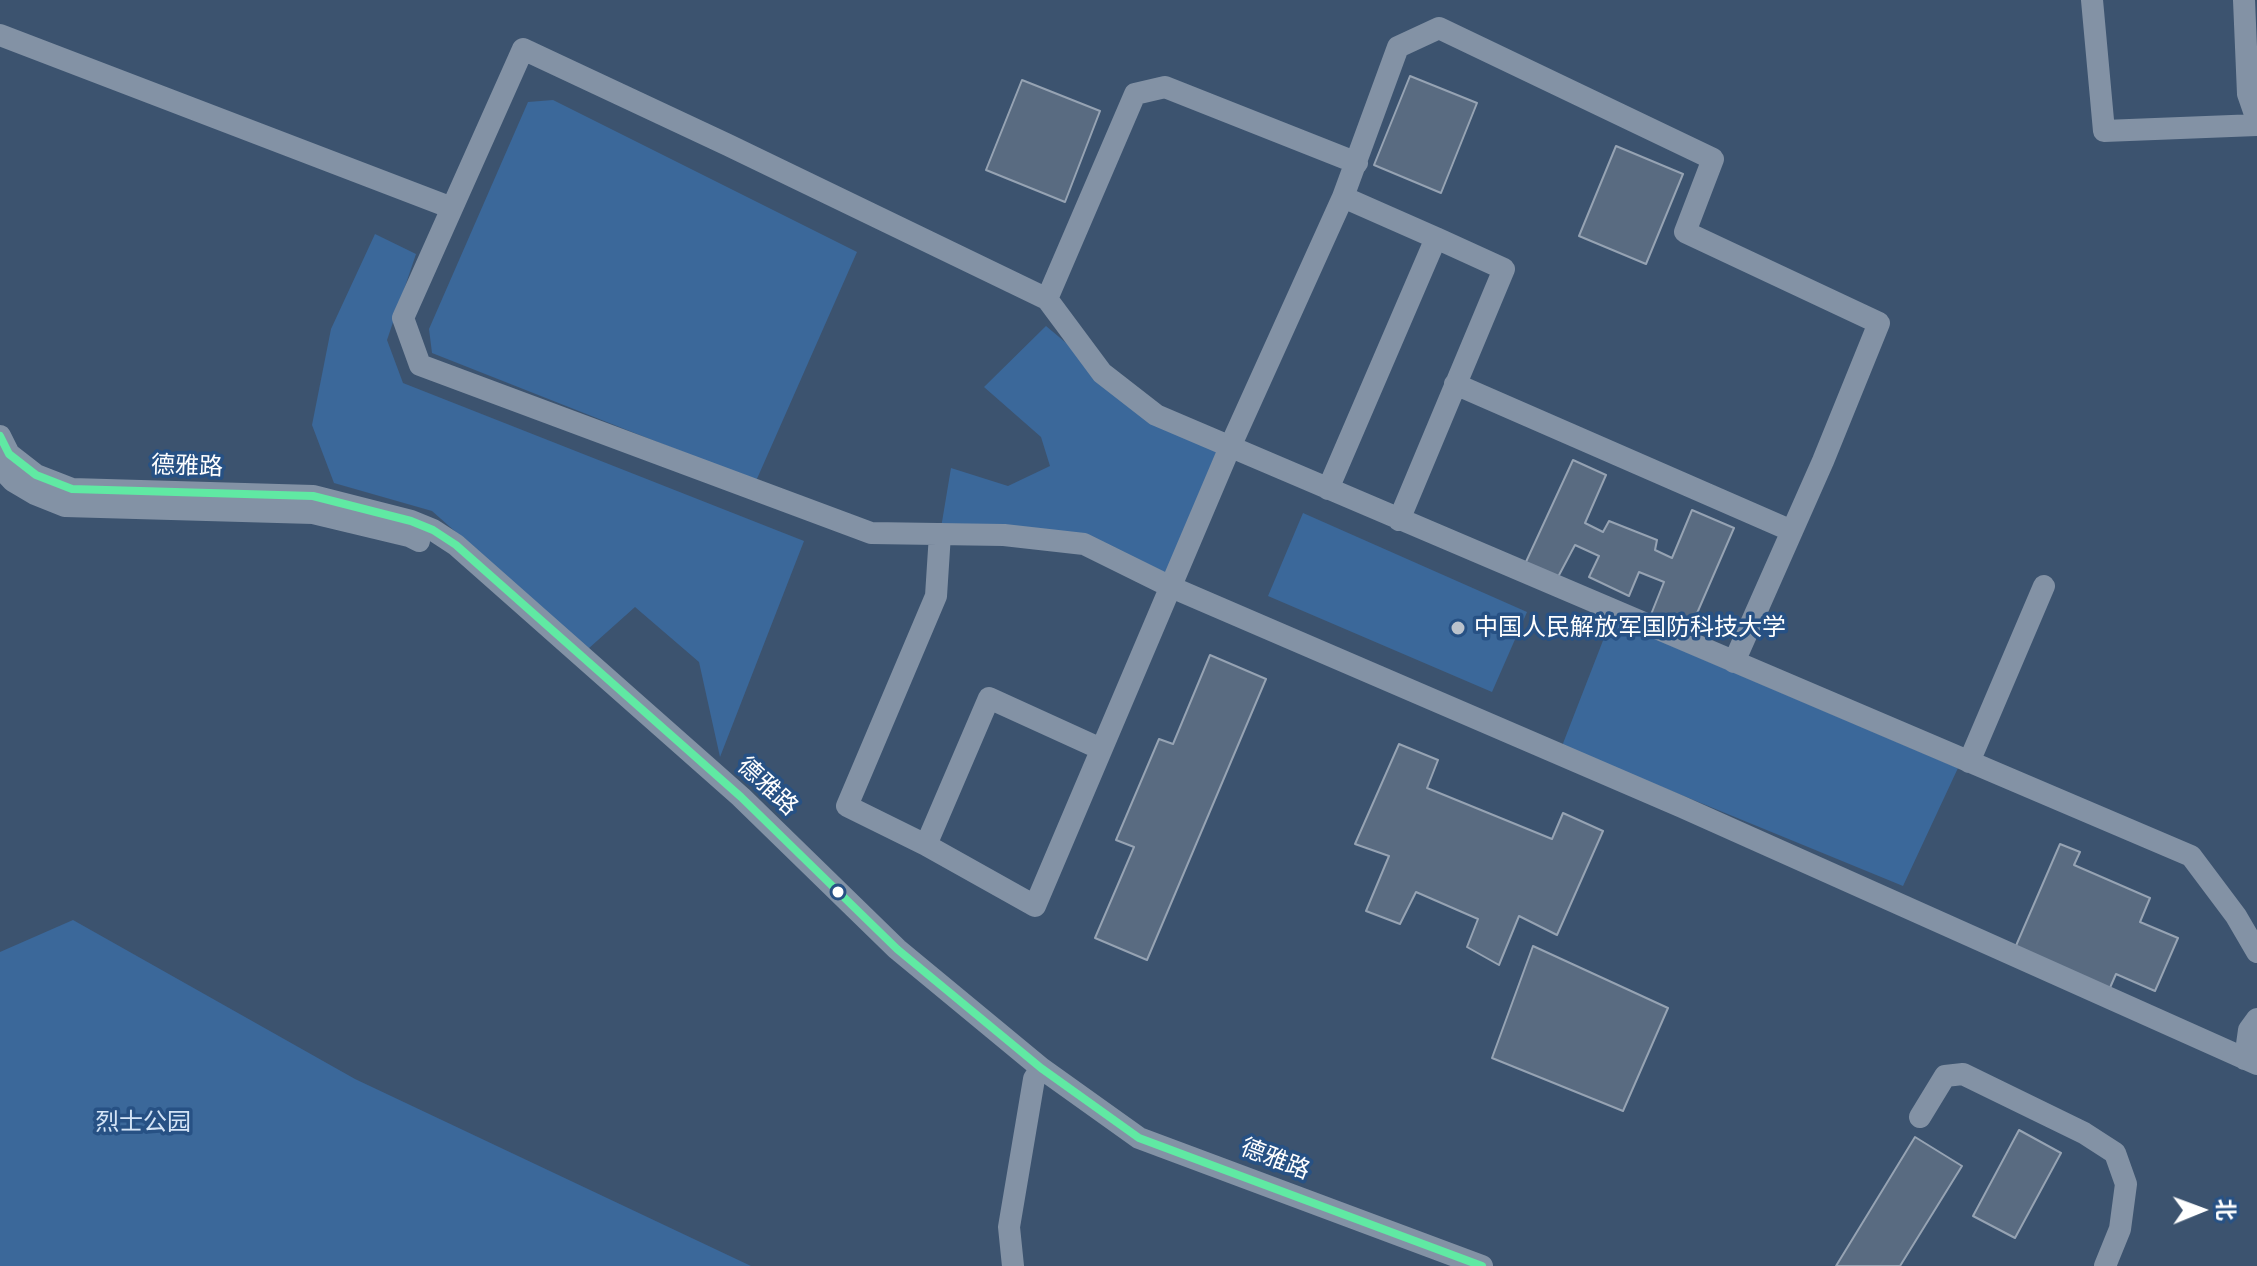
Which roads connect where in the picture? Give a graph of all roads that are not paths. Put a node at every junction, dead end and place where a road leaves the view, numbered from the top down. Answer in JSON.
{"nodes":[{"id":1,"x":2092,"y":0,"type":"edge"},
{"id":2,"x":2244,"y":0,"type":"edge"},
{"id":3,"x":0,"y":35,"type":"edge"},
{"id":4,"x":2257,"y":123,"type":"edge"},
{"id":5,"x":1357,"y":163,"type":"junction"},
{"id":6,"x":1343,"y":197,"type":"junction"},
{"id":7,"x":452,"y":208,"type":"junction"},
{"id":8,"x":1436,"y":238,"type":"junction"},
{"id":9,"x":1047,"y":299,"type":"junction"},
{"id":10,"x":1455,"y":384,"type":"junction"},
{"id":11,"x":0,"y":436,"type":"edge"},
{"id":12,"x":1230,"y":447,"type":"junction"},
{"id":13,"x":0,"y":467,"type":"edge"},
{"id":14,"x":1328,"y":489,"type":"junction"},
{"id":15,"x":1399,"y":520,"type":"junction"},
{"id":16,"x":1792,"y":531,"type":"junction"},
{"id":17,"x":940,"y":534,"type":"junction"},
{"id":18,"x":2044,"y":586,"type":"dead end"},
{"id":19,"x":1171,"y":587,"type":"junction"},
{"id":20,"x":1734,"y":662,"type":"junction"},
{"id":21,"x":1101,"y":749,"type":"junction"},
{"id":22,"x":1969,"y":762,"type":"junction"},
{"id":23,"x":926,"y":845,"type":"junction"},
{"id":24,"x":2257,"y":952,"type":"edge"},
{"id":25,"x":2257,"y":1019,"type":"edge"},
{"id":26,"x":2251,"y":1062,"type":"edge"},
{"id":27,"x":1037,"y":1074,"type":"junction"},
{"id":28,"x":1920,"y":1117,"type":"dead end"},
{"id":29,"x":1013,"y":1266,"type":"edge"},
{"id":30,"x":1451,"y":1266,"type":"edge"},
{"id":31,"x":1482,"y":1266,"type":"edge"},
{"id":32,"x":2105,"y":1266,"type":"edge"}],
"edges":[{"from":1,"to":4,"type":"street"},
{"from":2,"to":4,"type":"street"},
{"from":3,"to":7,"type":"street"},
{"from":5,"to":6,"type":"street"},
{"from":5,"to":9,"type":"street"},
{"from":5,"to":16,"type":"street"},
{"from":6,"to":8,"type":"street"},
{"from":6,"to":12,"type":"street"},
{"from":7,"to":9,"type":"street"},
{"from":7,"to":17,"type":"street"},
{"from":8,"to":10,"type":"street"},
{"from":8,"to":14,"type":"street"},
{"from":9,"to":12,"type":"street"},
{"from":10,"to":15,"type":"street"},
{"from":10,"to":16,"type":"street"},
{"from":11,"to":27,"type":"street","name":"德雅路"},
{"from":12,"to":14,"type":"street"},
{"from":12,"to":19,"type":"street"},
{"from":13,"to":27,"type":"street","name":"德雅路"},
{"from":14,"to":15,"type":"street"},
{"from":15,"to":20,"type":"street"},
{"from":16,"to":20,"type":"street"},
{"from":17,"to":19,"type":"street"},
{"from":17,"to":23,"type":"street"},
{"from":18,"to":22,"type":"street"},
{"from":19,"to":21,"type":"street"},
{"from":19,"to":26,"type":"street"},
{"from":20,"to":22,"type":"street"},
{"from":21,"to":23,"type":"street"},
{"from":21,"to":23,"type":"street"},
{"from":22,"to":24,"type":"street"},
{"from":25,"to":26,"type":"street"},
{"from":27,"to":29,"type":"street"},
{"from":27,"to":30,"type":"street","name":"德雅路"},
{"from":27,"to":31,"type":"street","name":"德雅路"},
{"from":28,"to":32,"type":"street"}]}
